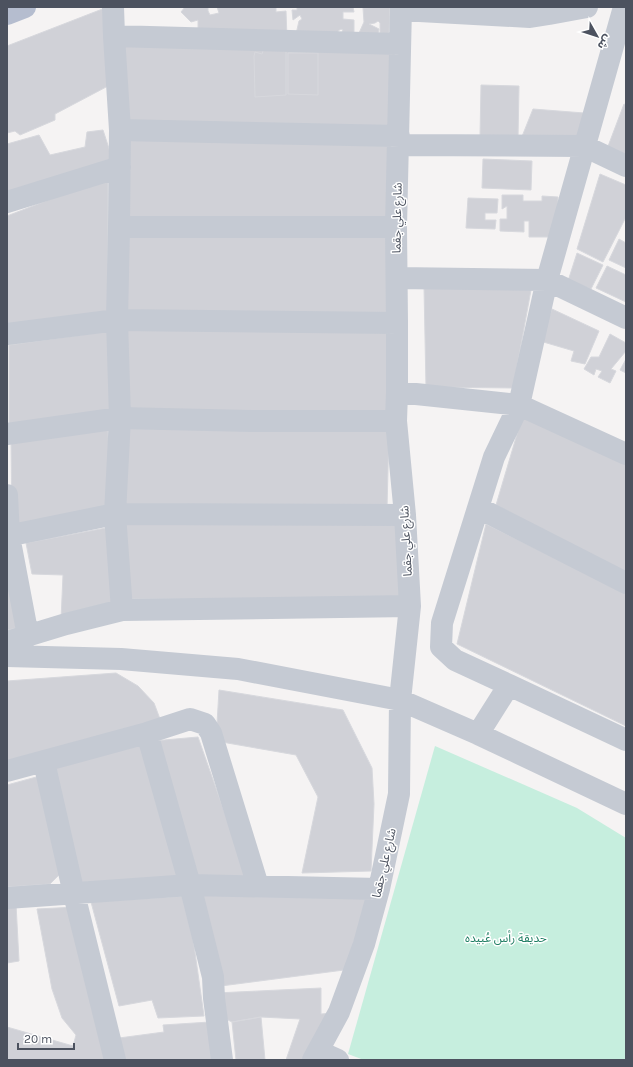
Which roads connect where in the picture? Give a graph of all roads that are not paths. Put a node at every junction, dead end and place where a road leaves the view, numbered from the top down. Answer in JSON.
{"nodes":[{"id":1,"x":25,"y":7,"type":"edge"},
{"id":2,"x":113,"y":7,"type":"edge"},
{"id":3,"x":587,"y":7,"type":"edge"},
{"id":4,"x":401,"y":9,"type":"edge"},
{"id":5,"x":7,"y":14,"type":"edge"},
{"id":6,"x":623,"y":20,"type":"edge"},
{"id":7,"x":114,"y":36,"type":"junction"},
{"id":8,"x":400,"y":44,"type":"junction"},
{"id":9,"x":120,"y":130,"type":"junction"},
{"id":10,"x":398,"y":141,"type":"junction"},
{"id":11,"x":584,"y":146,"type":"junction"},
{"id":12,"x":626,"y":166,"type":"edge"},
{"id":13,"x":120,"y":167,"type":"junction"},
{"id":14,"x":7,"y":202,"type":"edge"},
{"id":15,"x":120,"y":227,"type":"junction"},
{"id":16,"x":396,"y":228,"type":"junction"},
{"id":17,"x":397,"y":278,"type":"junction"},
{"id":18,"x":547,"y":280,"type":"junction"},
{"id":19,"x":626,"y":318,"type":"edge"},
{"id":20,"x":117,"y":320,"type":"junction"},
{"id":21,"x":398,"y":323,"type":"junction"},
{"id":22,"x":7,"y":334,"type":"edge"},
{"id":23,"x":397,"y":392,"type":"junction"},
{"id":24,"x":519,"y":404,"type":"junction"},
{"id":25,"x":120,"y":418,"type":"junction"},
{"id":26,"x":396,"y":421,"type":"junction"},
{"id":27,"x":7,"y":434,"type":"edge"},
{"id":28,"x":626,"y":454,"type":"edge"},
{"id":29,"x":7,"y":495,"type":"edge"},
{"id":30,"x":479,"y":508,"type":"junction"},
{"id":31,"x":115,"y":514,"type":"junction"},
{"id":32,"x":405,"y":515,"type":"junction"},
{"id":33,"x":8,"y":536,"type":"edge"},
{"id":34,"x":626,"y":583,"type":"edge"},
{"id":35,"x":410,"y":606,"type":"junction"},
{"id":36,"x":122,"y":610,"type":"junction"},
{"id":37,"x":28,"y":636,"type":"junction"},
{"id":38,"x":7,"y":642,"type":"edge"},
{"id":39,"x":7,"y":656,"type":"edge"},
{"id":40,"x":509,"y":685,"type":"junction"},
{"id":41,"x":400,"y":700,"type":"junction"},
{"id":42,"x":147,"y":733,"type":"junction"},
{"id":43,"x":478,"y":734,"type":"junction"},
{"id":44,"x":626,"y":740,"type":"edge"},
{"id":45,"x":44,"y":762,"type":"junction"},
{"id":46,"x":7,"y":771,"type":"edge"},
{"id":47,"x":626,"y":804,"type":"edge"},
{"id":48,"x":190,"y":885,"type":"junction"},
{"id":49,"x":258,"y":886,"type":"junction"},
{"id":50,"x":379,"y":889,"type":"junction"},
{"id":51,"x":74,"y":894,"type":"junction"},
{"id":52,"x":7,"y":898,"type":"edge"},
{"id":53,"x":323,"y":1057,"type":"edge"},
{"id":54,"x":115,"y":1060,"type":"edge"},
{"id":55,"x":222,"y":1060,"type":"edge"}],
"edges":[{"from":1,"to":5,"type":"main road"},
{"from":2,"to":7,"type":"street"},
{"from":3,"to":4,"type":"street"},
{"from":4,"to":8,"type":"street","name":"شارع علي جقما"},
{"from":6,"to":11,"type":"street"},
{"from":7,"to":8,"type":"street"},
{"from":7,"to":9,"type":"street"},
{"from":8,"to":10,"type":"street","name":"شارع علي جقما"},
{"from":9,"to":10,"type":"street"},
{"from":9,"to":13,"type":"street"},
{"from":10,"to":11,"type":"street"},
{"from":10,"to":16,"type":"street","name":"شارع علي جقما"},
{"from":11,"to":12,"type":"street"},
{"from":11,"to":18,"type":"street"},
{"from":13,"to":14,"type":"street"},
{"from":13,"to":15,"type":"street"},
{"from":15,"to":16,"type":"street"},
{"from":15,"to":20,"type":"street"},
{"from":16,"to":17,"type":"street","name":"شارع علي جقما"},
{"from":17,"to":18,"type":"street"},
{"from":17,"to":21,"type":"street","name":"شارع علي جقما"},
{"from":18,"to":19,"type":"street"},
{"from":18,"to":24,"type":"street"},
{"from":20,"to":21,"type":"street"},
{"from":20,"to":22,"type":"street"},
{"from":20,"to":25,"type":"street"},
{"from":21,"to":23,"type":"street","name":"شارع علي جقما"},
{"from":23,"to":24,"type":"street"},
{"from":23,"to":26,"type":"street","name":"شارع علي جقما"},
{"from":24,"to":28,"type":"street"},
{"from":24,"to":30,"type":"street"},
{"from":25,"to":26,"type":"street"},
{"from":25,"to":27,"type":"street"},
{"from":25,"to":31,"type":"street"},
{"from":26,"to":32,"type":"street","name":"شارع علي جقما"},
{"from":29,"to":33,"type":"street"},
{"from":30,"to":34,"type":"street"},
{"from":30,"to":40,"type":"street"},
{"from":31,"to":32,"type":"street"},
{"from":31,"to":33,"type":"street"},
{"from":31,"to":36,"type":"street"},
{"from":32,"to":35,"type":"street","name":"شارع علي جقما"},
{"from":33,"to":37,"type":"street"},
{"from":35,"to":36,"type":"street"},
{"from":35,"to":41,"type":"street","name":"شارع علي جقما"},
{"from":36,"to":37,"type":"street"},
{"from":37,"to":38,"type":"street"},
{"from":39,"to":41,"type":"street"},
{"from":40,"to":43,"type":"street"},
{"from":40,"to":44,"type":"street"},
{"from":41,"to":43,"type":"street"},
{"from":41,"to":50,"type":"street","name":"شارع علي جقما"},
{"from":42,"to":45,"type":"street"},
{"from":42,"to":48,"type":"street"},
{"from":42,"to":49,"type":"street"},
{"from":43,"to":47,"type":"street"},
{"from":45,"to":46,"type":"street"},
{"from":45,"to":51,"type":"street"},
{"from":48,"to":49,"type":"street"},
{"from":48,"to":51,"type":"street"},
{"from":48,"to":55,"type":"street"},
{"from":49,"to":50,"type":"street"},
{"from":50,"to":53,"type":"street","name":"شارع علي جقما"},
{"from":51,"to":52,"type":"street"},
{"from":51,"to":54,"type":"street"}]}
